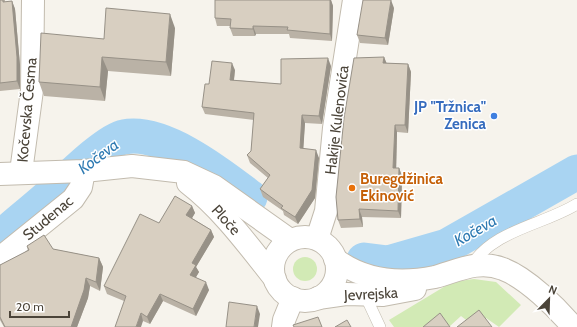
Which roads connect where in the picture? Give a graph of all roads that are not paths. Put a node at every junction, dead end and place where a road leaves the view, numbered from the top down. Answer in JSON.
{"nodes":[{"id":1,"x":33,"y":0,"type":"edge"},
{"id":2,"x":354,"y":0,"type":"edge"},
{"id":3,"x":168,"y":170,"type":"junction"},
{"id":4,"x":84,"y":171,"type":"junction"},
{"id":5,"x":11,"y":173,"type":"edge"},
{"id":6,"x":577,"y":204,"type":"edge"},
{"id":7,"x":317,"y":239,"type":"junction"},
{"id":8,"x":290,"y":240,"type":"junction"},
{"id":9,"x":0,"y":258,"type":"edge"},
{"id":10,"x":335,"y":259,"type":"junction"},
{"id":11,"x":471,"y":266,"type":"junction"},
{"id":12,"x":435,"y":276,"type":"junction"},
{"id":13,"x":274,"y":279,"type":"junction"},
{"id":14,"x":365,"y":295,"type":"junction"},
{"id":15,"x":293,"y":298,"type":"junction"},
{"id":16,"x":318,"y":298,"type":"junction"},
{"id":17,"x":283,"y":327,"type":"edge"},
{"id":18,"x":380,"y":327,"type":"edge"},
{"id":19,"x":573,"y":327,"type":"edge"}],
"edges":[{"from":1,"to":5,"type":"street","name":"Kočevska Česma"},
{"from":2,"to":7,"type":"street","name":"Hakije Kulenovića"},
{"from":3,"to":4,"type":"street","name":"Ploče"},
{"from":3,"to":8,"type":"street","name":"Ploče"},
{"from":3,"to":13,"type":"street","name":"Ploče"},
{"from":4,"to":5,"type":"street","name":"Ploče"},
{"from":4,"to":9,"type":"street","name":"Studenac"},
{"from":6,"to":11,"type":"lane"},
{"from":7,"to":8,"type":"street"},
{"from":7,"to":10,"type":"street"},
{"from":8,"to":13,"type":"street"},
{"from":10,"to":12,"type":"street","name":"Jevrejska"},
{"from":10,"to":16,"type":"street"},
{"from":11,"to":12,"type":"street"},
{"from":11,"to":19,"type":"street"},
{"from":12,"to":14,"type":"street","name":"Jevrejska"},
{"from":13,"to":15,"type":"street"},
{"from":14,"to":16,"type":"street","name":"Jevrejska"},
{"from":14,"to":18,"type":"lane"},
{"from":15,"to":16,"type":"street"},
{"from":15,"to":17,"type":"street"}]}
